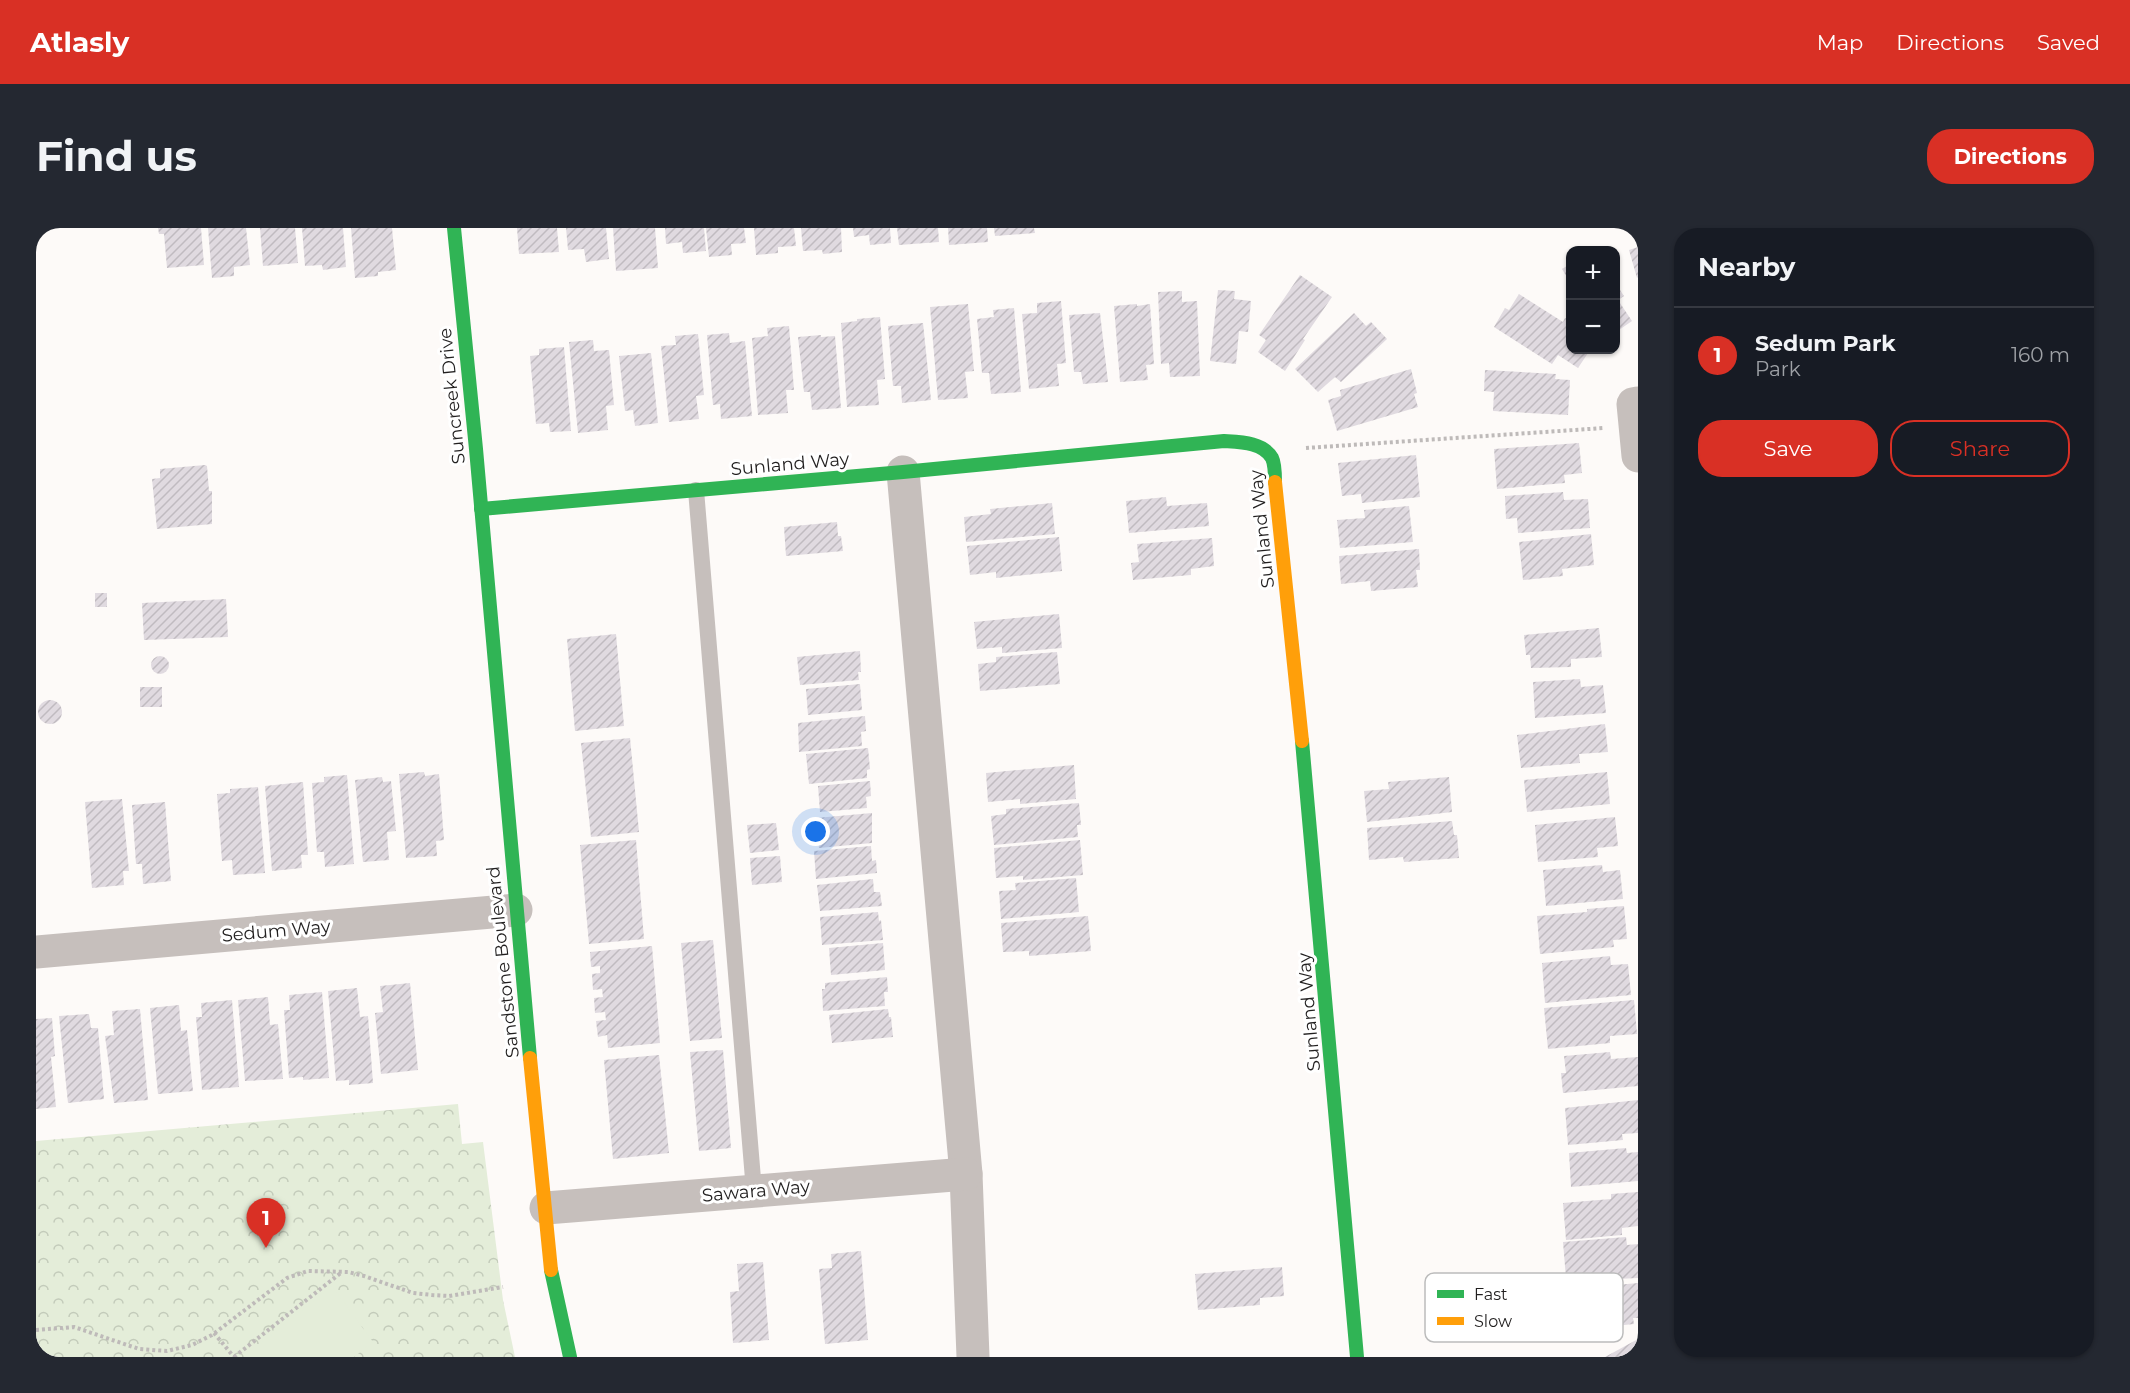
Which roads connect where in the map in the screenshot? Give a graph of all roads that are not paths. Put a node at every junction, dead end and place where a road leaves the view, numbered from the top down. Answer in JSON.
{"nodes":[{"id":1,"x":454,"y":228,"type":"edge"},
{"id":2,"x":1638,"y":403,"type":"edge"},
{"id":3,"x":1638,"y":456,"type":"edge"},
{"id":4,"x":903,"y":472,"type":"junction"},
{"id":5,"x":696,"y":490,"type":"junction"},
{"id":6,"x":481,"y":509,"type":"junction"},
{"id":7,"x":485,"y":561,"type":"joint"},
{"id":8,"x":516,"y":910,"type":"junction"},
{"id":9,"x":36,"y":952,"type":"edge"},
{"id":10,"x":966,"y":1174,"type":"junction"},
{"id":11,"x":754,"y":1191,"type":"junction"},
{"id":12,"x":546,"y":1208,"type":"junction"},
{"id":13,"x":570,"y":1357,"type":"edge"},
{"id":14,"x":974,"y":1357,"type":"edge"},
{"id":15,"x":1357,"y":1357,"type":"edge"}],
"edges":[{"from":1,"to":6,"type":"street","name":"Suncreek Drive"},
{"from":2,"to":3,"type":"street"},
{"from":4,"to":5,"type":"street","name":"Sunland Way"},
{"from":4,"to":10,"type":"street"},
{"from":4,"to":15,"type":"street","name":"Sunland Way"},
{"from":5,"to":6,"type":"street","name":"Sunland Way"},
{"from":5,"to":11,"type":"lane"},
{"from":6,"to":7,"type":"street","name":"Suncreek Drive"},
{"from":7,"to":8,"type":"street","name":"Sandstone Boulevard"},
{"from":8,"to":9,"type":"street","name":"Sedum Way"},
{"from":8,"to":12,"type":"street","name":"Sandstone Boulevard"},
{"from":10,"to":11,"type":"street","name":"Sawara Way"},
{"from":10,"to":14,"type":"street"},
{"from":11,"to":12,"type":"street","name":"Sawara Way"},
{"from":12,"to":13,"type":"street","name":"Sandstone Boulevard"}]}
